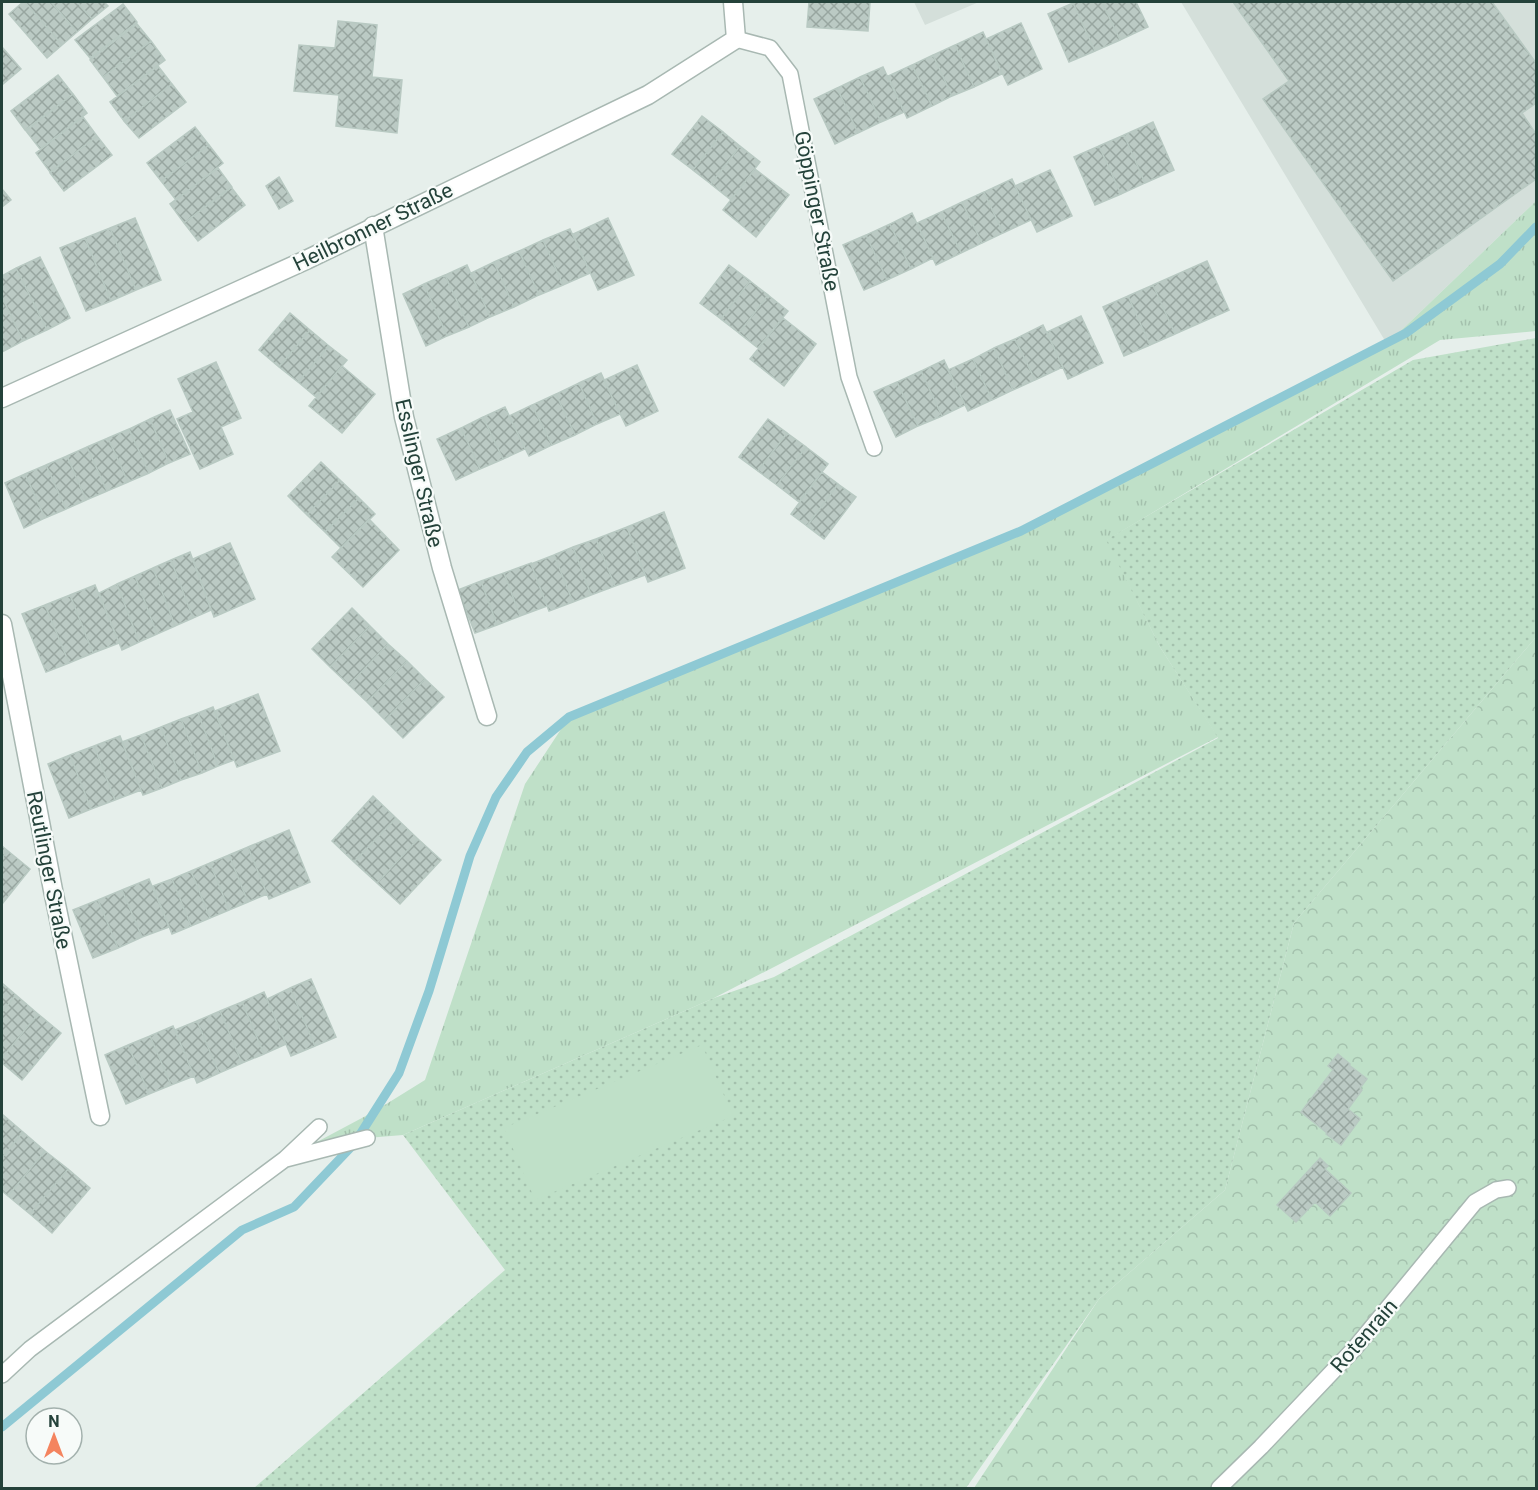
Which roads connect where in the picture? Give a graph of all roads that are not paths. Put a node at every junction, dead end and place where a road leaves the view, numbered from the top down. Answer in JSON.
{"nodes":[{"id":1,"x":733,"y":2,"type":"edge"},
{"id":2,"x":736,"y":39,"type":"junction"},
{"id":3,"x":373,"y":226,"type":"junction"},
{"id":4,"x":2,"y":398,"type":"edge"},
{"id":5,"x":874,"y":448,"type":"dead end"},
{"id":6,"x":2,"y":624,"type":"edge"},
{"id":7,"x":487,"y":716,"type":"dead end"},
{"id":8,"x":100,"y":1116,"type":"dead end"},
{"id":9,"x":319,"y":1127,"type":"dead end"},
{"id":10,"x":367,"y":1138,"type":"dead end"},
{"id":11,"x":285,"y":1160,"type":"junction"},
{"id":12,"x":1508,"y":1188,"type":"dead end"},
{"id":13,"x":2,"y":1375,"type":"edge"},
{"id":14,"x":1218,"y":1488,"type":"edge"}],
"edges":[{"from":1,"to":2,"type":"street"},
{"from":2,"to":3,"type":"street","name":"Heilbronner Straße"},
{"from":2,"to":5,"type":"lane","name":"Göppinger Straße"},
{"from":3,"to":4,"type":"street","name":"Heilbronner Straße"},
{"from":3,"to":7,"type":"street","name":"Esslinger Straße"},
{"from":6,"to":8,"type":"street","name":"Reutlinger Straße"},
{"from":9,"to":11,"type":"lane"},
{"from":10,"to":11,"type":"lane"},
{"from":11,"to":13,"type":"lane"},
{"from":12,"to":14,"type":"lane","name":"Rotenrain"}]}
